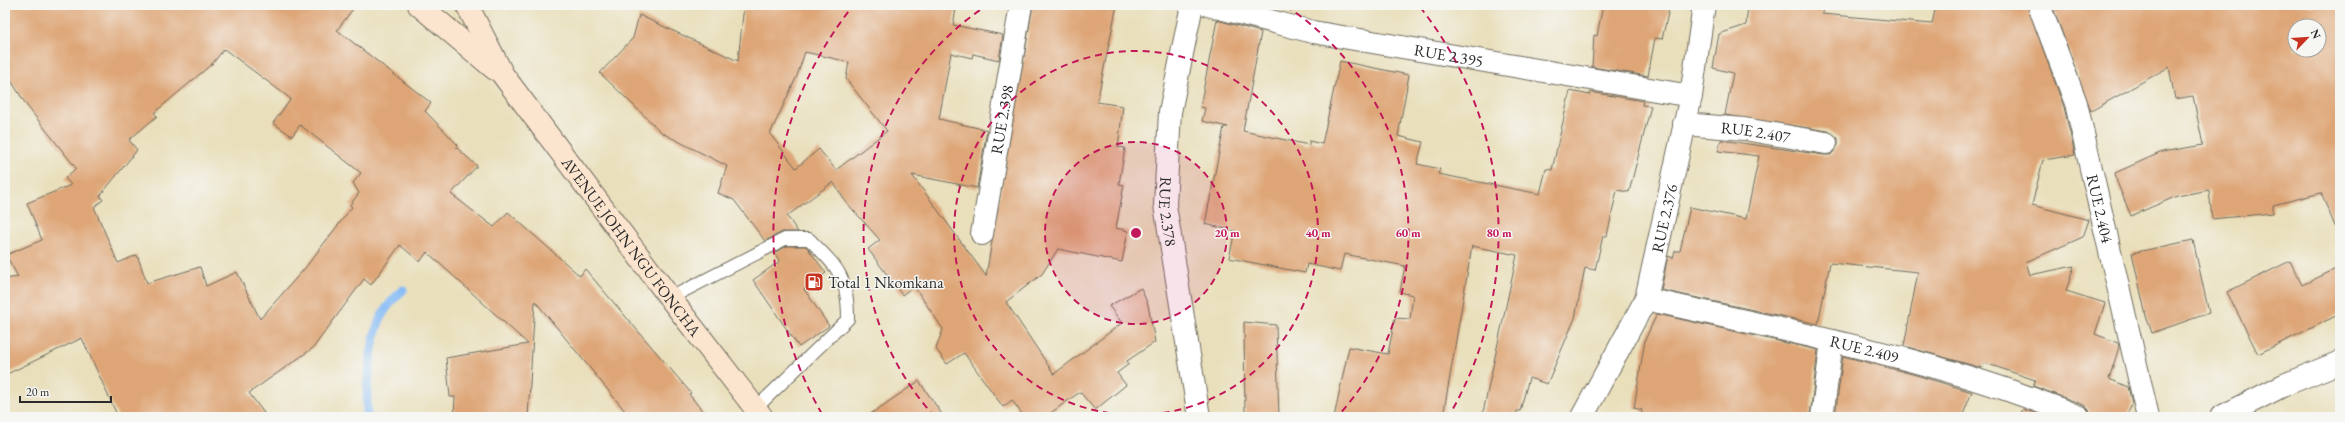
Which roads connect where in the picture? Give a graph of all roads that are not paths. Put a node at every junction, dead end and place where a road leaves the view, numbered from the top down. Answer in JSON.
{"nodes":[{"id":1,"x":419,"y":5,"type":"edge"},
{"id":2,"x":467,"y":5,"type":"edge"},
{"id":3,"x":1021,"y":5,"type":"edge"},
{"id":4,"x":1192,"y":5,"type":"edge"},
{"id":5,"x":1208,"y":5,"type":"edge"},
{"id":6,"x":1704,"y":5,"type":"edge"},
{"id":7,"x":2039,"y":5,"type":"edge"},
{"id":8,"x":502,"y":75,"type":"junction"},
{"id":9,"x":1691,"y":96,"type":"junction"},
{"id":10,"x":1684,"y":124,"type":"junction"},
{"id":11,"x":1826,"y":143,"type":"dead end"},
{"id":12,"x":982,"y":234,"type":"dead end"},
{"id":13,"x":670,"y":298,"type":"junction"},
{"id":14,"x":1646,"y":299,"type":"junction"},
{"id":15,"x":1832,"y":341,"type":"junction"},
{"id":16,"x":2340,"y":362,"type":"edge"},
{"id":17,"x":759,"y":413,"type":"edge"},
{"id":18,"x":1200,"y":417,"type":"edge"},
{"id":19,"x":1582,"y":417,"type":"edge"},
{"id":20,"x":1822,"y":417,"type":"edge"},
{"id":21,"x":2079,"y":417,"type":"edge"},
{"id":22,"x":2148,"y":417,"type":"edge"},
{"id":23,"x":2221,"y":417,"type":"edge"}],
"edges":[{"from":1,"to":8,"type":"main road","name":"AVENUE JOHN NGU FONCHA"},
{"from":2,"to":8,"type":"main road","name":"AVENUE JOHN NGU FONCHA"},
{"from":3,"to":12,"type":"street","name":"RUE 2.398"},
{"from":4,"to":18,"type":"street","name":"RUE 2.378"},
{"from":5,"to":9,"type":"street","name":"RUE 2.395"},
{"from":6,"to":9,"type":"street","name":"RUE 2.376"},
{"from":7,"to":22,"type":"street","name":"RUE 2.404"},
{"from":8,"to":13,"type":"main road","name":"AVENUE JOHN NGU FONCHA"},
{"from":9,"to":10,"type":"street","name":"RUE 2.376"},
{"from":10,"to":11,"type":"street","name":"RUE 2.407"},
{"from":10,"to":14,"type":"street","name":"RUE 2.376"},
{"from":13,"to":17,"type":"main road","name":"AVENUE JOHN NGU FONCHA"},
{"from":13,"to":17,"type":"lane"},
{"from":14,"to":15,"type":"street","name":"RUE 2.409"},
{"from":14,"to":19,"type":"street","name":"RUE 2.376"},
{"from":15,"to":20,"type":"street"},
{"from":15,"to":21,"type":"street","name":"RUE 2.409"},
{"from":16,"to":23,"type":"street"}]}
